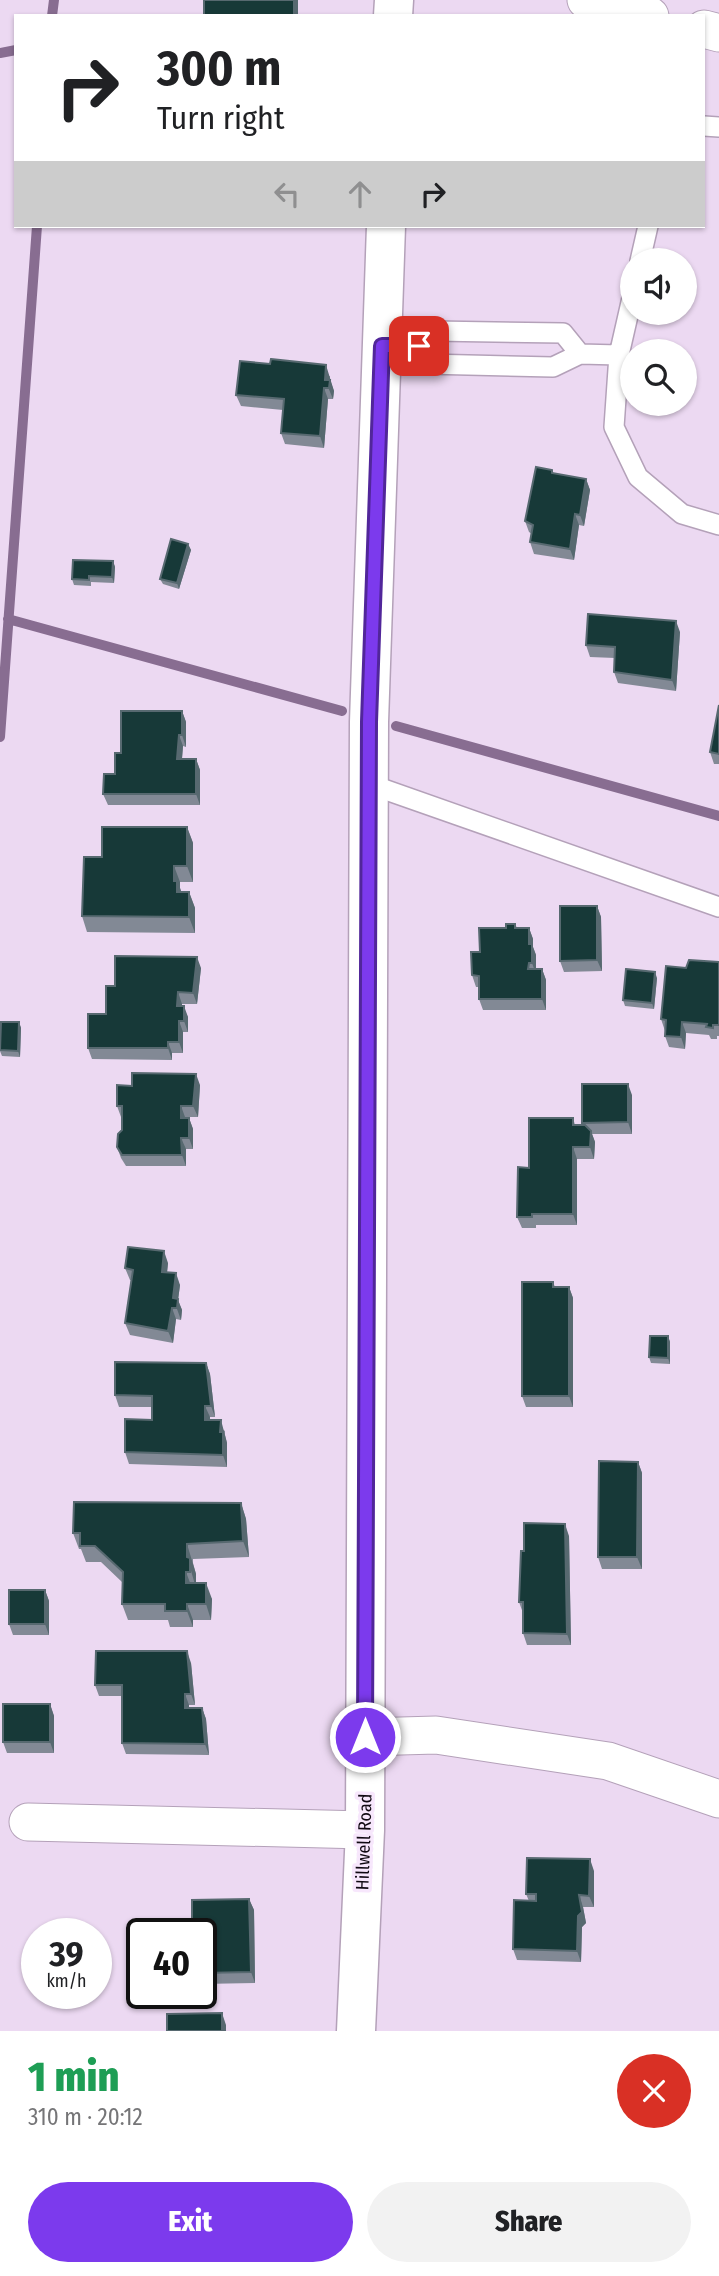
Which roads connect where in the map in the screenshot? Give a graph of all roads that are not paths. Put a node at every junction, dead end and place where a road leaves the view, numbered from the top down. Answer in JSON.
{"nodes":[{"id":1,"x":586,"y":0,"type":"edge"},
{"id":2,"x":642,"y":14,"type":"edge"},
{"id":3,"x":386,"y":228,"type":"edge"},
{"id":4,"x":648,"y":228,"type":"edge"},
{"id":5,"x":643,"y":248,"type":"edge"},
{"id":6,"x":626,"y":325,"type":"edge"},
{"id":7,"x":400,"y":346,"type":"junction"},
{"id":8,"x":580,"y":355,"type":"junction"},
{"id":9,"x":619,"y":355,"type":"junction"},
{"id":10,"x":719,"y":525,"type":"edge"},
{"id":11,"x":369,"y":784,"type":"junction"},
{"id":12,"x":719,"y":907,"type":"edge"},
{"id":13,"x":365,"y":1737,"type":"junction"},
{"id":14,"x":719,"y":1798,"type":"edge"},
{"id":15,"x":28,"y":1822,"type":"dead end"},
{"id":16,"x":365,"y":1830,"type":"junction"},
{"id":17,"x":356,"y":2031,"type":"edge"}],
"edges":[{"from":1,"to":2,"type":"street"},
{"from":3,"to":7,"type":"street","name":"Hillwell Road"},
{"from":4,"to":5,"type":"lane"},
{"from":6,"to":9,"type":"lane"},
{"from":7,"to":8,"type":"lane"},
{"from":7,"to":8,"type":"lane"},
{"from":7,"to":11,"type":"street","name":"Hillwell Road"},
{"from":8,"to":9,"type":"lane"},
{"from":9,"to":10,"type":"lane"},
{"from":11,"to":12,"type":"lane"},
{"from":11,"to":13,"type":"street","name":"Hillwell Road"},
{"from":13,"to":14,"type":"street"},
{"from":13,"to":16,"type":"street","name":"Hillwell Road"},
{"from":15,"to":16,"type":"street"},
{"from":16,"to":17,"type":"street","name":"Hillwell Road"}]}
